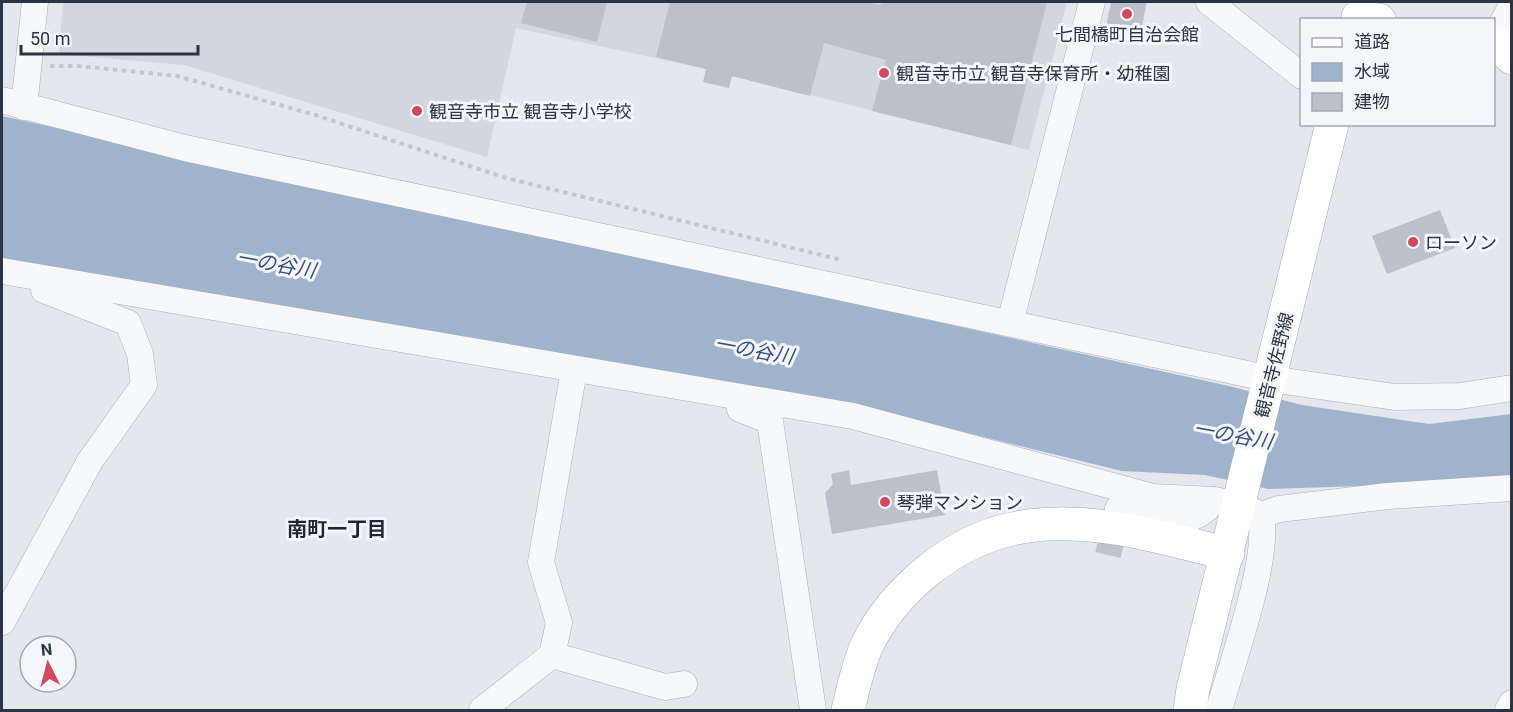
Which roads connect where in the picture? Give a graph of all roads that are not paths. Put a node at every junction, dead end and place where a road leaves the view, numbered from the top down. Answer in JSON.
{"nodes":[{"id":1,"x":35,"y":2,"type":"edge"},
{"id":2,"x":1092,"y":2,"type":"edge"},
{"id":3,"x":1209,"y":2,"type":"edge"},
{"id":4,"x":1512,"y":6,"type":"edge"},
{"id":5,"x":1495,"y":35,"type":"edge"},
{"id":6,"x":1495,"y":43,"type":"edge"},
{"id":7,"x":1512,"y":58,"type":"edge"},
{"id":8,"x":1300,"y":74,"type":"edge"},
{"id":9,"x":13,"y":103,"type":"edge"},
{"id":10,"x":1332,"y":126,"type":"edge"},
{"id":11,"x":2,"y":272,"type":"edge"},
{"id":12,"x":1010,"y":323,"type":"junction"},
{"id":13,"x":574,"y":370,"type":"junction"},
{"id":14,"x":1271,"y":379,"type":"junction"},
{"id":15,"x":1512,"y":388,"type":"edge"},
{"id":16,"x":701,"y":392,"type":"junction"},
{"id":17,"x":1512,"y":488,"type":"edge"},
{"id":18,"x":1238,"y":506,"type":"junction"},
{"id":19,"x":1118,"y":509,"type":"dead end"},
{"id":20,"x":1228,"y":553,"type":"junction"},
{"id":21,"x":2,"y":622,"type":"edge"},
{"id":22,"x":552,"y":656,"type":"junction"},
{"id":23,"x":684,"y":684,"type":"dead end"},
{"id":24,"x":1191,"y":700,"type":"edge"},
{"id":25,"x":1512,"y":703,"type":"edge"},
{"id":26,"x":482,"y":711,"type":"edge"},
{"id":27,"x":813,"y":711,"type":"edge"},
{"id":28,"x":848,"y":711,"type":"edge"},
{"id":29,"x":1219,"y":711,"type":"edge"},
{"id":30,"x":1508,"y":711,"type":"edge"}],
"edges":[{"from":1,"to":9,"type":"street"},
{"from":2,"to":12,"type":"street"},
{"from":3,"to":8,"type":"street"},
{"from":4,"to":5,"type":"street"},
{"from":6,"to":7,"type":"main road"},
{"from":9,"to":12,"type":"street"},
{"from":10,"to":14,"type":"main road","name":"観音寺佐野線"},
{"from":11,"to":13,"type":"street"},
{"from":11,"to":21,"type":"street"},
{"from":12,"to":14,"type":"street"},
{"from":13,"to":16,"type":"street"},
{"from":13,"to":22,"type":"street"},
{"from":14,"to":15,"type":"street"},
{"from":14,"to":18,"type":"main road","name":"観音寺佐野線"},
{"from":16,"to":18,"type":"street"},
{"from":16,"to":27,"type":"street"},
{"from":17,"to":18,"type":"street"},
{"from":18,"to":19,"type":"street"},
{"from":18,"to":20,"type":"main road","name":"観音寺佐野線"},
{"from":18,"to":29,"type":"street"},
{"from":20,"to":24,"type":"main road","name":"観音寺佐野線"},
{"from":20,"to":28,"type":"main road"},
{"from":22,"to":23,"type":"street"},
{"from":22,"to":26,"type":"street"},
{"from":25,"to":30,"type":"street"}]}
